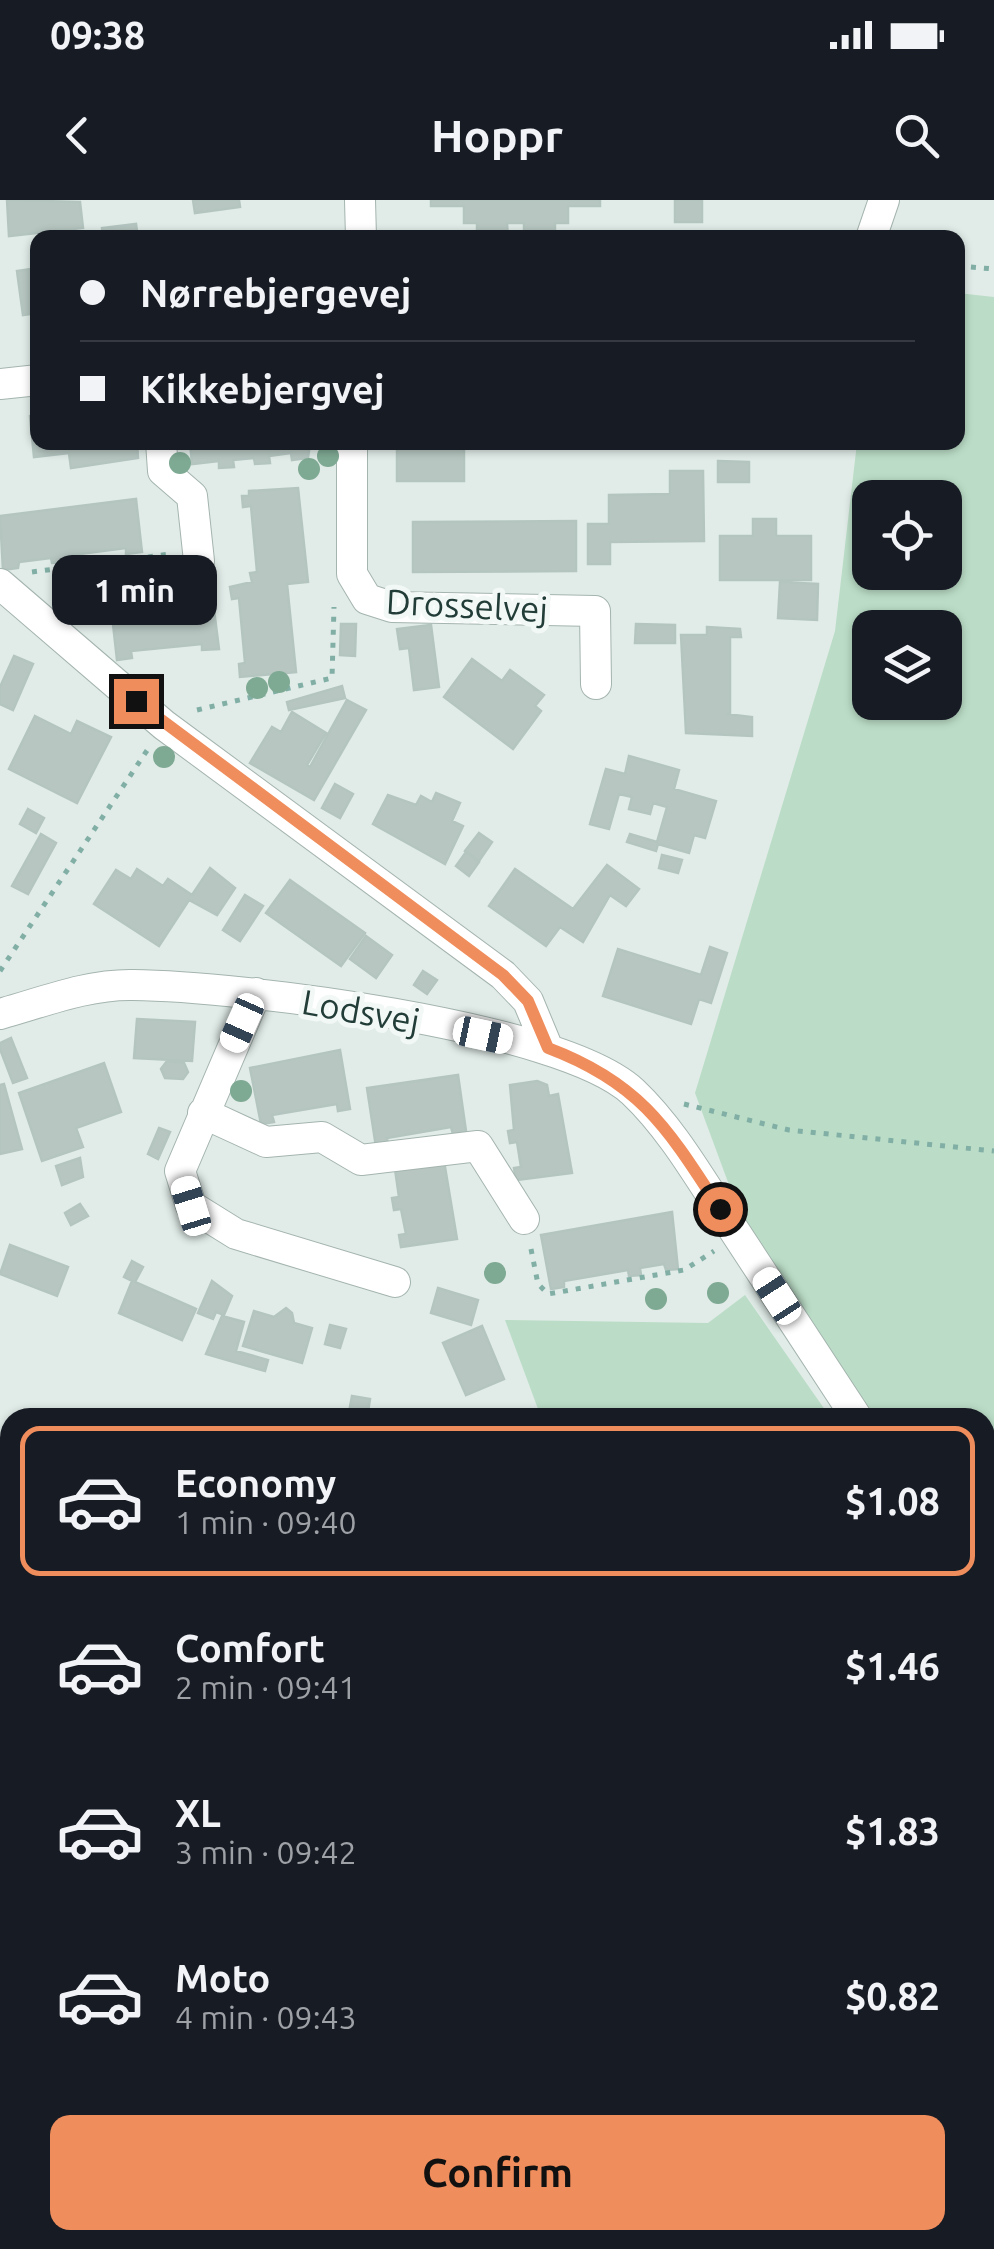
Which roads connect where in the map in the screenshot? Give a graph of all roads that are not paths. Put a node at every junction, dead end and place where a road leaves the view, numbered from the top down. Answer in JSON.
{"nodes":[{"id":1,"x":360,"y":200,"type":"edge"},
{"id":2,"x":884,"y":200,"type":"edge"},
{"id":3,"x":361,"y":230,"type":"edge"},
{"id":4,"x":874,"y":230,"type":"edge"},
{"id":5,"x":30,"y":381,"type":"edge"},
{"id":6,"x":0,"y":384,"type":"edge"},
{"id":7,"x":162,"y":450,"type":"edge"},
{"id":8,"x":352,"y":450,"type":"edge"},
{"id":9,"x":199,"y":556,"type":"road end"},
{"id":10,"x":14,"y":578,"type":"edge"},
{"id":11,"x":596,"y":684,"type":"dead end"},
{"id":12,"x":256,"y":994,"type":"junction"},
{"id":13,"x":0,"y":1014,"type":"edge"},
{"id":14,"x":548,"y":1048,"type":"junction"},
{"id":15,"x":203,"y":1113,"type":"junction"},
{"id":16,"x":524,"y":1219,"type":"road end"},
{"id":17,"x":395,"y":1282,"type":"dead end"},
{"id":18,"x":850,"y":1408,"type":"edge"}],
"edges":[{"from":1,"to":3,"type":"street"},
{"from":2,"to":4,"type":"street"},
{"from":5,"to":6,"type":"street"},
{"from":7,"to":9,"type":"street"},
{"from":8,"to":11,"type":"street","name":"Drosselvej"},
{"from":10,"to":14,"type":"street"},
{"from":12,"to":13,"type":"street","name":"Lodsvej"},
{"from":12,"to":14,"type":"street","name":"Lodsvej"},
{"from":12,"to":15,"type":"street","name":"Lodsvej"},
{"from":14,"to":18,"type":"street","name":"Lodsvej"},
{"from":15,"to":16,"type":"street"},
{"from":15,"to":17,"type":"street","name":"Lodsvej"}]}
